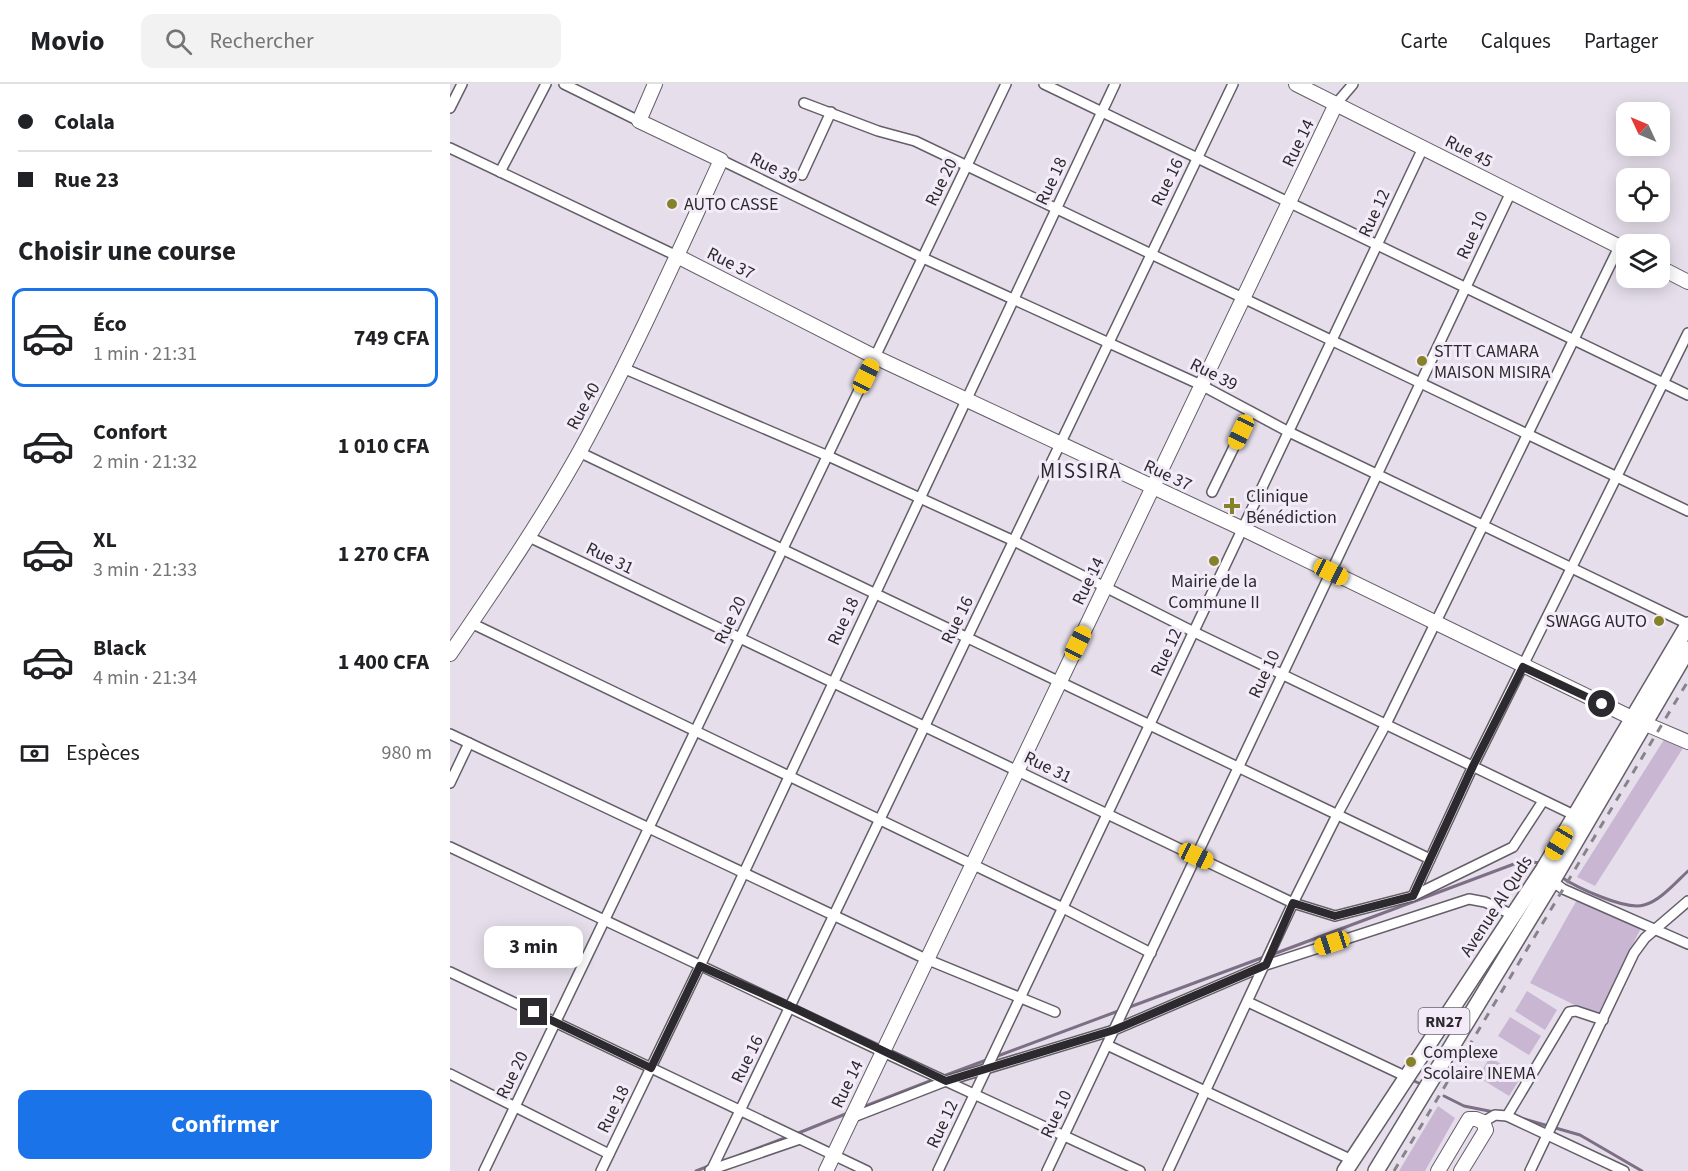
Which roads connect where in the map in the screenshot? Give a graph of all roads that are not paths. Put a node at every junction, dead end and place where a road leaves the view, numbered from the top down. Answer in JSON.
{"nodes":[{"id":1,"x":462,"y":84,"type":"edge"},
{"id":2,"x":546,"y":84,"type":"edge"},
{"id":3,"x":564,"y":84,"type":"edge"},
{"id":4,"x":655,"y":84,"type":"edge"},
{"id":5,"x":1006,"y":84,"type":"edge"},
{"id":6,"x":1044,"y":84,"type":"edge"},
{"id":7,"x":1115,"y":84,"type":"edge"},
{"id":8,"x":1233,"y":84,"type":"edge"},
{"id":9,"x":1296,"y":84,"type":"edge"},
{"id":10,"x":1353,"y":84,"type":"edge"},
{"id":11,"x":804,"y":103,"type":"dead end"},
{"id":12,"x":1336,"y":104,"type":"junction"},
{"id":13,"x":450,"y":108,"type":"edge"},
{"id":14,"x":831,"y":112,"type":"junction"},
{"id":15,"x":1102,"y":112,"type":"junction"},
{"id":16,"x":639,"y":121,"type":"junction"},
{"id":17,"x":450,"y":148,"type":"edge"},
{"id":18,"x":1423,"y":148,"type":"junction"},
{"id":19,"x":1197,"y":158,"type":"junction"},
{"id":20,"x":718,"y":159,"type":"junction"},
{"id":21,"x":967,"y":165,"type":"junction"},
{"id":22,"x":500,"y":172,"type":"junction"},
{"id":23,"x":802,"y":175,"type":"dead end"},
{"id":24,"x":1511,"y":192,"type":"junction"},
{"id":25,"x":1289,"y":202,"type":"junction"},
{"id":26,"x":1056,"y":208,"type":"junction"},
{"id":27,"x":1377,"y":245,"type":"junction"},
{"id":28,"x":1616,"y":245,"type":"edge"},
{"id":29,"x":673,"y":254,"type":"junction"},
{"id":30,"x":1151,"y":254,"type":"junction"},
{"id":31,"x":923,"y":258,"type":"junction"},
{"id":32,"x":1616,"y":262,"type":"edge"},
{"id":33,"x":1670,"y":273,"type":"edge"},
{"id":34,"x":1688,"y":282,"type":"edge"},
{"id":35,"x":1466,"y":288,"type":"junction"},
{"id":36,"x":1014,"y":298,"type":"junction"},
{"id":37,"x":1243,"y":298,"type":"junction"},
{"id":38,"x":1688,"y":333,"type":"edge"},
{"id":39,"x":1332,"y":340,"type":"junction"},
{"id":40,"x":1574,"y":340,"type":"junction"},
{"id":41,"x":1108,"y":343,"type":"junction"},
{"id":42,"x":875,"y":357,"type":"junction"},
{"id":43,"x":623,"y":368,"type":"junction"},
{"id":44,"x":1420,"y":383,"type":"junction"},
{"id":45,"x":1663,"y":383,"type":"junction"},
{"id":46,"x":1202,"y":385,"type":"junction"},
{"id":47,"x":1688,"y":395,"type":"edge"},
{"id":48,"x":966,"y":400,"type":"junction"},
{"id":49,"x":1251,"y":411,"type":"junction"},
{"id":50,"x":1288,"y":432,"type":"junction"},
{"id":51,"x":1528,"y":434,"type":"junction"},
{"id":52,"x":1060,"y":444,"type":"junction"},
{"id":53,"x":579,"y":452,"type":"junction"},
{"id":54,"x":828,"y":456,"type":"junction"},
{"id":55,"x":1377,"y":475,"type":"junction"},
{"id":56,"x":1616,"y":477,"type":"junction"},
{"id":57,"x":1152,"y":488,"type":"junction"},
{"id":58,"x":1212,"y":492,"type":"dead end"},
{"id":59,"x":920,"y":497,"type":"junction"},
{"id":60,"x":1688,"y":511,"type":"edge"},
{"id":61,"x":1483,"y":526,"type":"junction"},
{"id":62,"x":1243,"y":529,"type":"junction"},
{"id":63,"x":527,"y":536,"type":"junction"},
{"id":64,"x":1014,"y":541,"type":"junction"},
{"id":65,"x":783,"y":549,"type":"junction"},
{"id":66,"x":1571,"y":567,"type":"junction"},
{"id":67,"x":1331,"y":572,"type":"junction"},
{"id":68,"x":1105,"y":586,"type":"junction"},
{"id":69,"x":875,"y":593,"type":"junction"},
{"id":70,"x":1436,"y":622,"type":"junction"},
{"id":71,"x":471,"y":623,"type":"junction"},
{"id":72,"x":1688,"y":625,"type":"edge"},
{"id":73,"x":1194,"y":632,"type":"junction"},
{"id":74,"x":967,"y":637,"type":"junction"},
{"id":75,"x":450,"y":638,"type":"edge"},
{"id":76,"x":740,"y":638,"type":"junction"},
{"id":77,"x":1688,"y":649,"type":"edge"},
{"id":78,"x":450,"y":654,"type":"edge"},
{"id":79,"x":1523,"y":667,"type":"junction"},
{"id":80,"x":1282,"y":675,"type":"junction"},
{"id":81,"x":1059,"y":681,"type":"junction"},
{"id":82,"x":832,"y":682,"type":"junction"},
{"id":83,"x":1639,"y":722,"type":"junction"},
{"id":84,"x":1386,"y":724,"type":"junction"},
{"id":85,"x":1150,"y":725,"type":"junction"},
{"id":86,"x":925,"y":726,"type":"junction"},
{"id":87,"x":695,"y":732,"type":"junction"},
{"id":88,"x":450,"y":734,"type":"edge"},
{"id":89,"x":1688,"y":742,"type":"edge"},
{"id":90,"x":469,"y":743,"type":"junction"},
{"id":91,"x":1473,"y":766,"type":"junction"},
{"id":92,"x":1238,"y":767,"type":"junction"},
{"id":93,"x":1017,"y":770,"type":"junction"},
{"id":94,"x":789,"y":777,"type":"junction"},
{"id":95,"x":450,"y":783,"type":"edge"},
{"id":96,"x":1543,"y":801,"type":"junction"},
{"id":97,"x":1108,"y":814,"type":"junction"},
{"id":98,"x":1337,"y":815,"type":"junction"},
{"id":99,"x":1576,"y":816,"type":"junction"},
{"id":100,"x":879,"y":821,"type":"junction"},
{"id":101,"x":649,"y":828,"type":"junction"},
{"id":102,"x":450,"y":847,"type":"edge"},
{"id":103,"x":1196,"y":856,"type":"junction"},
{"id":104,"x":1430,"y":860,"type":"junction"},
{"id":105,"x":971,"y":866,"type":"junction"},
{"id":106,"x":1552,"y":870,"type":"junction"},
{"id":107,"x":744,"y":873,"type":"junction"},
{"id":108,"x":1413,"y":896,"type":"junction"},
{"id":109,"x":1688,"y":901,"type":"edge"},
{"id":110,"x":1293,"y":903,"type":"junction"},
{"id":111,"x":1063,"y":908,"type":"junction"},
{"id":112,"x":1513,"y":915,"type":"junction"},
{"id":113,"x":834,"y":916,"type":"junction"},
{"id":114,"x":605,"y":920,"type":"junction"},
{"id":115,"x":1656,"y":929,"type":"junction"},
{"id":116,"x":1688,"y":944,"type":"edge"},
{"id":117,"x":1151,"y":953,"type":"junction"},
{"id":118,"x":926,"y":959,"type":"junction"},
{"id":119,"x":1266,"y":965,"type":"junction"},
{"id":120,"x":700,"y":966,"type":"junction"},
{"id":121,"x":450,"y":972,"type":"edge"},
{"id":122,"x":1020,"y":998,"type":"junction"},
{"id":123,"x":1248,"y":1002,"type":"junction"},
{"id":124,"x":790,"y":1006,"type":"junction"},
{"id":125,"x":1054,"y":1012,"type":"dead end"},
{"id":126,"x":1603,"y":1020,"type":"junction"},
{"id":127,"x":556,"y":1023,"type":"junction"},
{"id":128,"x":1114,"y":1030,"type":"junction"},
{"id":129,"x":1107,"y":1046,"type":"junction"},
{"id":130,"x":883,"y":1052,"type":"junction"},
{"id":131,"x":651,"y":1068,"type":"junction"},
{"id":132,"x":987,"y":1068,"type":"junction"},
{"id":133,"x":450,"y":1074,"type":"edge"},
{"id":134,"x":1407,"y":1077,"type":"junction"},
{"id":135,"x":946,"y":1081,"type":"junction"},
{"id":136,"x":1206,"y":1092,"type":"junction"},
{"id":137,"x":975,"y":1095,"type":"junction"},
{"id":138,"x":515,"y":1107,"type":"junction"},
{"id":139,"x":740,"y":1111,"type":"junction"},
{"id":140,"x":1507,"y":1116,"type":"junction"},
{"id":141,"x":851,"y":1118,"type":"junction"},
{"id":142,"x":1483,"y":1122,"type":"junction"},
{"id":143,"x":1547,"y":1134,"type":"junction"},
{"id":144,"x":1064,"y":1136,"type":"junction"},
{"id":145,"x":800,"y":1139,"type":"junction"},
{"id":146,"x":609,"y":1154,"type":"junction"},
{"id":147,"x":833,"y":1155,"type":"junction"},
{"id":148,"x":1348,"y":1165,"type":"edge"},
{"id":149,"x":710,"y":1170,"type":"edge"},
{"id":150,"x":484,"y":1171,"type":"edge"},
{"id":151,"x":601,"y":1171,"type":"edge"},
{"id":152,"x":826,"y":1171,"type":"edge"},
{"id":153,"x":867,"y":1171,"type":"edge"},
{"id":154,"x":938,"y":1171,"type":"edge"},
{"id":155,"x":1047,"y":1171,"type":"edge"},
{"id":156,"x":1140,"y":1171,"type":"edge"},
{"id":157,"x":1168,"y":1171,"type":"edge"},
{"id":158,"x":1376,"y":1171,"type":"edge"},
{"id":159,"x":1438,"y":1171,"type":"edge"},
{"id":160,"x":1461,"y":1171,"type":"edge"},
{"id":161,"x":1530,"y":1171,"type":"edge"},
{"id":162,"x":1624,"y":1171,"type":"edge"}],
"edges":[{"from":1,"to":13,"type":"street"},
{"from":2,"to":22,"type":"street"},
{"from":3,"to":16,"type":"street"},
{"from":4,"to":16,"type":"street"},
{"from":5,"to":21,"type":"street","name":"Rue 20"},
{"from":6,"to":15,"type":"street"},
{"from":7,"to":15,"type":"street","name":"Rue 18"},
{"from":8,"to":19,"type":"street","name":"Rue 16"},
{"from":9,"to":12,"type":"street","name":"Rue 45"},
{"from":10,"to":12,"type":"street"},
{"from":11,"to":14,"type":"street"},
{"from":12,"to":18,"type":"street","name":"Rue 45"},
{"from":12,"to":25,"type":"street","name":"Rue 14"},
{"from":14,"to":21,"type":"street"},
{"from":14,"to":23,"type":"street"},
{"from":15,"to":19,"type":"street"},
{"from":15,"to":26,"type":"street","name":"Rue 18"},
{"from":16,"to":20,"type":"street"},
{"from":17,"to":22,"type":"street"},
{"from":18,"to":24,"type":"street","name":"Rue 45"},
{"from":18,"to":27,"type":"street","name":"Rue 12"},
{"from":19,"to":25,"type":"street"},
{"from":19,"to":30,"type":"street","name":"Rue 16"},
{"from":20,"to":29,"type":"street","name":"Rue 40"},
{"from":20,"to":31,"type":"street","name":"Rue 39"},
{"from":21,"to":26,"type":"street"},
{"from":21,"to":31,"type":"street","name":"Rue 20"},
{"from":22,"to":29,"type":"street"},
{"from":24,"to":28,"type":"street","name":"Rue 45"},
{"from":24,"to":35,"type":"street","name":"Rue 10"},
{"from":25,"to":27,"type":"street"},
{"from":25,"to":37,"type":"street","name":"Rue 14"},
{"from":26,"to":30,"type":"street"},
{"from":26,"to":36,"type":"street","name":"Rue 18"},
{"from":27,"to":35,"type":"street"},
{"from":27,"to":39,"type":"street","name":"Rue 12"},
{"from":29,"to":42,"type":"street","name":"Rue 37"},
{"from":29,"to":43,"type":"street","name":"Rue 40"},
{"from":29,"to":75,"type":"street","name":"Rue 40"},
{"from":30,"to":37,"type":"street"},
{"from":30,"to":41,"type":"street","name":"Rue 16"},
{"from":31,"to":36,"type":"street","name":"Rue 39"},
{"from":31,"to":42,"type":"street","name":"Rue 20"},
{"from":32,"to":40,"type":"street"},
{"from":33,"to":34,"type":"street"},
{"from":35,"to":40,"type":"street"},
{"from":35,"to":44,"type":"street","name":"Rue 10"},
{"from":36,"to":41,"type":"street","name":"Rue 39"},
{"from":36,"to":48,"type":"street","name":"Rue 18"},
{"from":37,"to":39,"type":"street"},
{"from":37,"to":46,"type":"street","name":"Rue 14"},
{"from":38,"to":45,"type":"street"},
{"from":39,"to":44,"type":"street"},
{"from":39,"to":50,"type":"street","name":"Rue 12"},
{"from":40,"to":45,"type":"street"},
{"from":40,"to":51,"type":"street"},
{"from":41,"to":46,"type":"street","name":"Rue 39"},
{"from":41,"to":52,"type":"street","name":"Rue 16"},
{"from":42,"to":48,"type":"street","name":"Rue 37"},
{"from":42,"to":54,"type":"street","name":"Rue 20"},
{"from":43,"to":53,"type":"street","name":"Rue 40"},
{"from":43,"to":54,"type":"street"},
{"from":44,"to":51,"type":"street"},
{"from":44,"to":55,"type":"street","name":"Rue 10"},
{"from":45,"to":47,"type":"street"},
{"from":45,"to":56,"type":"street"},
{"from":46,"to":49,"type":"street","name":"Rue 39"},
{"from":46,"to":57,"type":"street","name":"Rue 14"},
{"from":48,"to":52,"type":"street","name":"Rue 37"},
{"from":48,"to":59,"type":"street","name":"Rue 18"},
{"from":49,"to":50,"type":"street","name":"Rue 39"},
{"from":49,"to":58,"type":"street"},
{"from":50,"to":55,"type":"street","name":"Rue 39"},
{"from":50,"to":62,"type":"street","name":"Rue 12"},
{"from":51,"to":56,"type":"street"},
{"from":51,"to":61,"type":"street"},
{"from":52,"to":57,"type":"street","name":"Rue 37"},
{"from":52,"to":64,"type":"street","name":"Rue 16"},
{"from":53,"to":63,"type":"street","name":"Rue 40"},
{"from":53,"to":65,"type":"street"},
{"from":54,"to":59,"type":"street"},
{"from":54,"to":65,"type":"street","name":"Rue 20"},
{"from":55,"to":61,"type":"street","name":"Rue 39"},
{"from":55,"to":67,"type":"street","name":"Rue 10"},
{"from":56,"to":60,"type":"street"},
{"from":56,"to":66,"type":"street"},
{"from":57,"to":62,"type":"street","name":"Rue 37"},
{"from":57,"to":68,"type":"street","name":"Rue 14"},
{"from":59,"to":64,"type":"street"},
{"from":59,"to":69,"type":"street","name":"Rue 18"},
{"from":61,"to":66,"type":"street","name":"Rue 39"},
{"from":61,"to":70,"type":"street"},
{"from":62,"to":67,"type":"street","name":"Rue 37"},
{"from":62,"to":73,"type":"street","name":"Rue 12"},
{"from":63,"to":71,"type":"street","name":"Rue 40"},
{"from":63,"to":76,"type":"street","name":"Rue 31"},
{"from":64,"to":68,"type":"street"},
{"from":64,"to":74,"type":"street","name":"Rue 16"},
{"from":65,"to":69,"type":"street"},
{"from":65,"to":76,"type":"street","name":"Rue 20"},
{"from":66,"to":72,"type":"street","name":"Rue 39"},
{"from":66,"to":79,"type":"street"},
{"from":67,"to":70,"type":"street","name":"Rue 37"},
{"from":67,"to":80,"type":"street","name":"Rue 10"},
{"from":68,"to":73,"type":"street"},
{"from":68,"to":81,"type":"street","name":"Rue 14"},
{"from":69,"to":74,"type":"street"},
{"from":69,"to":82,"type":"street","name":"Rue 18"},
{"from":70,"to":79,"type":"street","name":"Rue 37"},
{"from":70,"to":84,"type":"street"},
{"from":71,"to":78,"type":"street","name":"Rue 40"},
{"from":71,"to":87,"type":"street"},
{"from":72,"to":83,"type":"main road","name":"Avenue Al Quds","number":"RN27"},
{"from":73,"to":80,"type":"street"},
{"from":73,"to":85,"type":"street","name":"Rue 12"},
{"from":74,"to":81,"type":"street"},
{"from":74,"to":86,"type":"street","name":"Rue 16"},
{"from":76,"to":82,"type":"street","name":"Rue 31"},
{"from":76,"to":87,"type":"street","name":"Rue 20"},
{"from":77,"to":83,"type":"main road","name":"Avenue Al Quds","number":"RN27"},
{"from":79,"to":83,"type":"street","name":"Rue 37"},
{"from":79,"to":91,"type":"street"},
{"from":80,"to":84,"type":"street"},
{"from":80,"to":92,"type":"street","name":"Rue 10"},
{"from":81,"to":85,"type":"street"},
{"from":81,"to":93,"type":"street","name":"Rue 14"},
{"from":82,"to":86,"type":"street","name":"Rue 31"},
{"from":82,"to":94,"type":"street","name":"Rue 18"},
{"from":83,"to":89,"type":"street","name":"Rue 37"},
{"from":83,"to":99,"type":"main road","name":"Avenue Al Quds","number":"RN27"},
{"from":83,"to":106,"type":"main road","name":"Avenue Al Quds","number":"RN27"},
{"from":84,"to":91,"type":"street"},
{"from":84,"to":98,"type":"street"},
{"from":85,"to":92,"type":"street"},
{"from":85,"to":97,"type":"street","name":"Rue 12"},
{"from":86,"to":93,"type":"street","name":"Rue 31"},
{"from":86,"to":100,"type":"street","name":"Rue 16"},
{"from":87,"to":94,"type":"street"},
{"from":87,"to":101,"type":"street","name":"Rue 20"},
{"from":88,"to":90,"type":"street"},
{"from":90,"to":95,"type":"street"},
{"from":90,"to":101,"type":"street"},
{"from":91,"to":96,"type":"street"},
{"from":91,"to":104,"type":"street"},
{"from":92,"to":98,"type":"street"},
{"from":92,"to":103,"type":"street","name":"Rue 10"},
{"from":93,"to":97,"type":"street","name":"Rue 31"},
{"from":93,"to":105,"type":"street","name":"Rue 14"},
{"from":94,"to":100,"type":"street"},
{"from":94,"to":107,"type":"street","name":"Rue 18"},
{"from":96,"to":99,"type":"street"},
{"from":96,"to":108,"type":"street","name":"Rue 31"},
{"from":97,"to":103,"type":"street","name":"Rue 31"},
{"from":97,"to":111,"type":"street","name":"Rue 12"},
{"from":98,"to":104,"type":"street"},
{"from":98,"to":110,"type":"street"},
{"from":99,"to":106,"type":"main road","name":"Avenue Al Quds","number":"RN27"},
{"from":100,"to":105,"type":"street"},
{"from":100,"to":113,"type":"street","name":"Rue 16"},
{"from":101,"to":107,"type":"street"},
{"from":101,"to":114,"type":"street","name":"Rue 20"},
{"from":102,"to":114,"type":"street"},
{"from":103,"to":110,"type":"street","name":"Rue 31"},
{"from":103,"to":117,"type":"street","name":"Rue 10"},
{"from":104,"to":108,"type":"street"},
{"from":105,"to":111,"type":"street"},
{"from":105,"to":118,"type":"street","name":"Rue 14"},
{"from":106,"to":112,"type":"main road","name":"Avenue Al Quds","number":"RN27"},
{"from":106,"to":115,"type":"street"},
{"from":106,"to":158,"type":"main road","name":"Avenue Al Quds","number":"RN27"},
{"from":107,"to":113,"type":"street"},
{"from":107,"to":120,"type":"street","name":"Rue 18"},
{"from":108,"to":110,"type":"street","name":"Rue 31"},
{"from":109,"to":115,"type":"street"},
{"from":110,"to":119,"type":"street"},
{"from":111,"to":117,"type":"street"},
{"from":111,"to":122,"type":"street","name":"Rue 12"},
{"from":112,"to":119,"type":"street"},
{"from":112,"to":134,"type":"main road","name":"Avenue Al Quds","number":"RN27"},
{"from":113,"to":118,"type":"street"},
{"from":113,"to":124,"type":"street","name":"Rue 16"},
{"from":114,"to":120,"type":"street"},
{"from":114,"to":127,"type":"street","name":"Rue 20"},
{"from":115,"to":116,"type":"street"},
{"from":115,"to":126,"type":"street"},
{"from":117,"to":128,"type":"street","name":"Rue 10"},
{"from":118,"to":122,"type":"street"},
{"from":118,"to":130,"type":"street","name":"Rue 14"},
{"from":119,"to":123,"type":"street"},
{"from":119,"to":128,"type":"street"},
{"from":120,"to":124,"type":"street"},
{"from":120,"to":131,"type":"street","name":"Rue 18"},
{"from":121,"to":127,"type":"street"},
{"from":122,"to":125,"type":"street"},
{"from":122,"to":132,"type":"street","name":"Rue 12"},
{"from":123,"to":134,"type":"street"},
{"from":123,"to":136,"type":"street"},
{"from":124,"to":130,"type":"street"},
{"from":124,"to":139,"type":"street","name":"Rue 16"},
{"from":126,"to":140,"type":"street"},
{"from":126,"to":143,"type":"street"},
{"from":127,"to":131,"type":"street"},
{"from":127,"to":138,"type":"street","name":"Rue 20"},
{"from":128,"to":129,"type":"street","name":"Rue 10"},
{"from":128,"to":132,"type":"street"},
{"from":129,"to":136,"type":"street"},
{"from":129,"to":144,"type":"street","name":"Rue 10"},
{"from":130,"to":135,"type":"street"},
{"from":130,"to":141,"type":"street","name":"Rue 14"},
{"from":131,"to":139,"type":"street"},
{"from":131,"to":146,"type":"street","name":"Rue 18"},
{"from":132,"to":135,"type":"street"},
{"from":132,"to":137,"type":"street","name":"Rue 12"},
{"from":133,"to":138,"type":"street"},
{"from":134,"to":148,"type":"main road","name":"Avenue Al Quds","number":"RN27"},
{"from":135,"to":137,"type":"street"},
{"from":135,"to":141,"type":"street"},
{"from":136,"to":148,"type":"street"},
{"from":136,"to":157,"type":"street"},
{"from":137,"to":144,"type":"street"},
{"from":137,"to":154,"type":"street","name":"Rue 12"},
{"from":138,"to":146,"type":"street"},
{"from":138,"to":150,"type":"street","name":"Rue 20"},
{"from":139,"to":145,"type":"street"},
{"from":139,"to":149,"type":"street","name":"Rue 16"},
{"from":140,"to":142,"type":"street"},
{"from":140,"to":143,"type":"street"},
{"from":141,"to":147,"type":"street","name":"Rue 14"},
{"from":142,"to":159,"type":"street"},
{"from":142,"to":160,"type":"street"},
{"from":143,"to":161,"type":"street"},
{"from":143,"to":162,"type":"street"},
{"from":144,"to":155,"type":"street","name":"Rue 10"},
{"from":144,"to":156,"type":"street"},
{"from":145,"to":147,"type":"street"},
{"from":145,"to":149,"type":"street"},
{"from":146,"to":151,"type":"street","name":"Rue 18"},
{"from":147,"to":152,"type":"street","name":"Rue 14"},
{"from":147,"to":153,"type":"street"}]}
